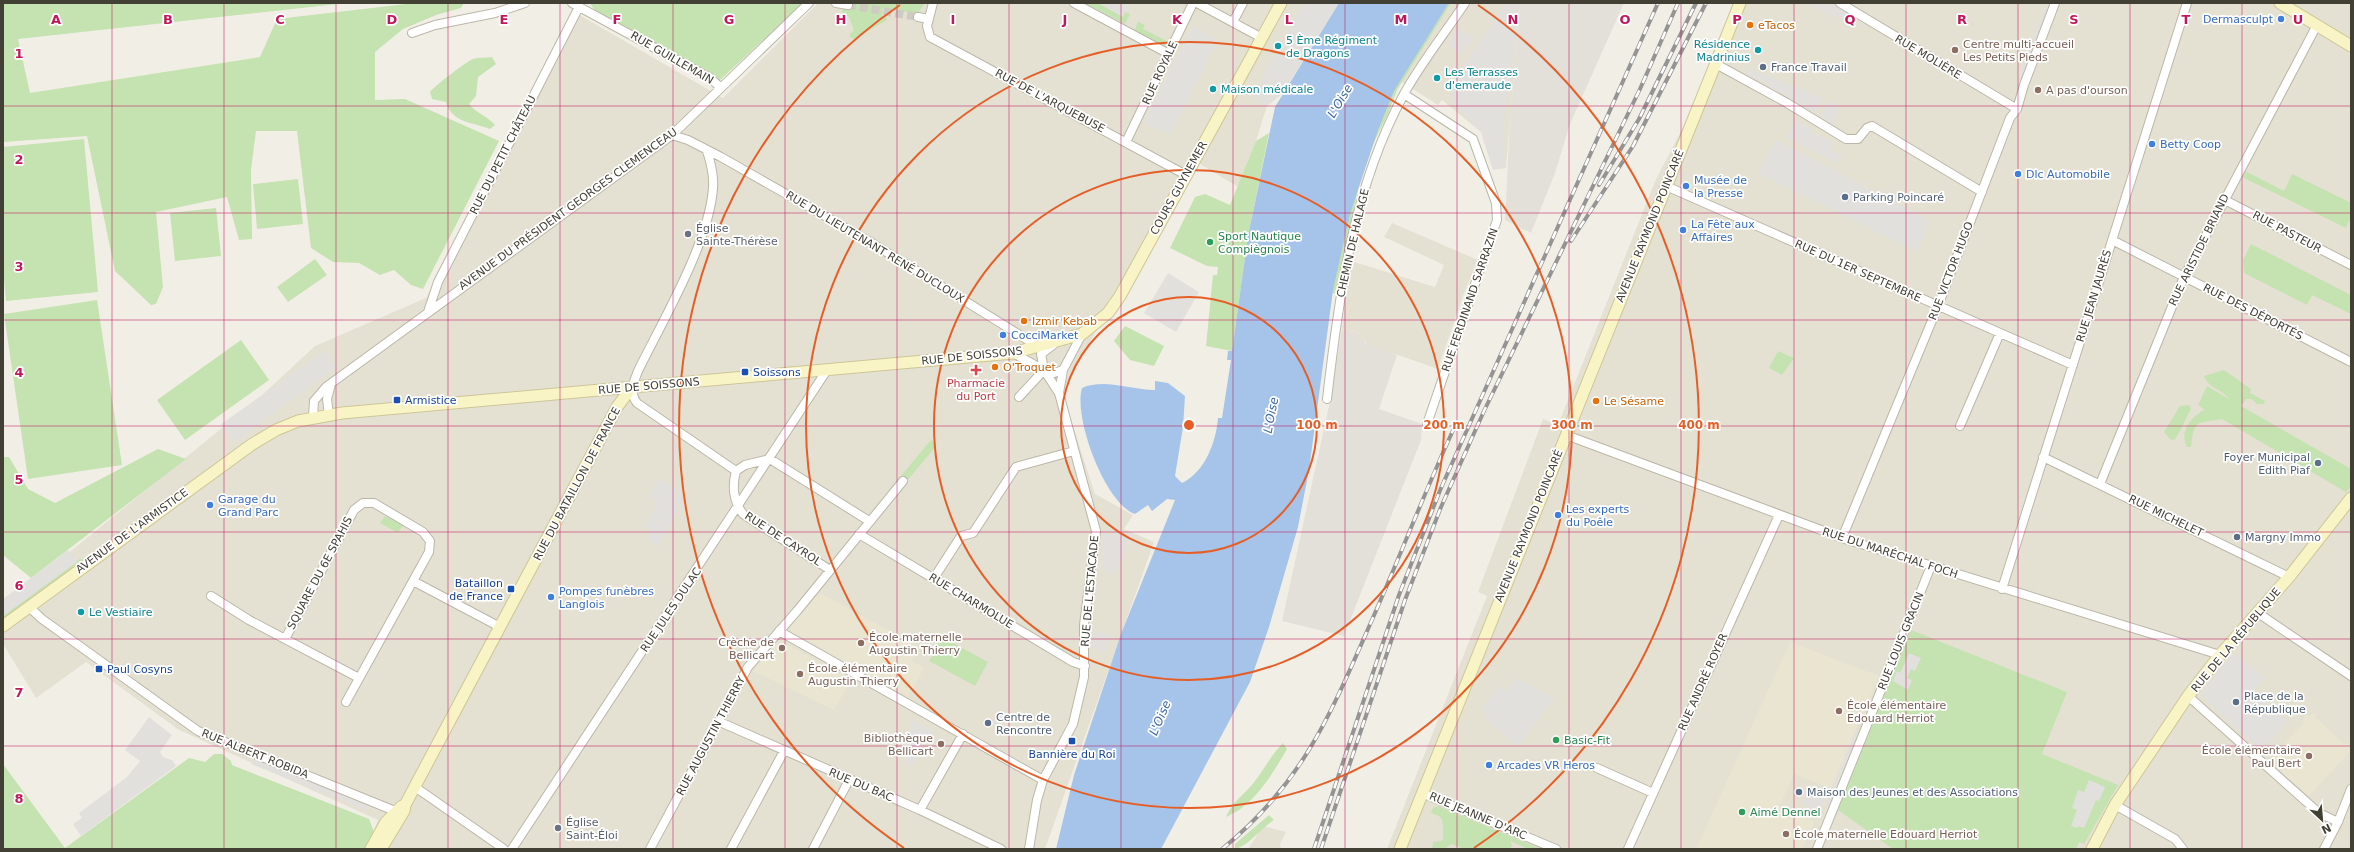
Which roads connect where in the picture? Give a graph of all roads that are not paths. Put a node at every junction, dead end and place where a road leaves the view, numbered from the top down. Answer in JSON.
{"nodes":[{"id":1,"x":525,"y":3,"type":"edge"},
{"id":2,"x":809,"y":3,"type":"edge"},
{"id":3,"x":836,"y":3,"type":"edge"},
{"id":4,"x":933,"y":3,"type":"edge"},
{"id":5,"x":1074,"y":3,"type":"edge"},
{"id":6,"x":1193,"y":3,"type":"edge"},
{"id":7,"x":1197,"y":3,"type":"edge"},
{"id":8,"x":1243,"y":3,"type":"edge"},
{"id":9,"x":1281,"y":3,"type":"edge"},
{"id":10,"x":1465,"y":3,"type":"edge"},
{"id":11,"x":1740,"y":3,"type":"edge"},
{"id":12,"x":1840,"y":3,"type":"edge"},
{"id":13,"x":2055,"y":3,"type":"edge"},
{"id":14,"x":2187,"y":3,"type":"edge"},
{"id":15,"x":2282,"y":3,"type":"edge"},
{"id":16,"x":576,"y":5,"type":"edge"},
{"id":17,"x":848,"y":5,"type":"dead end"},
{"id":18,"x":1849,"y":5,"type":"edge"},
{"id":19,"x":918,"y":17,"type":"tunnel mouth"},
{"id":20,"x":929,"y":19,"type":"junction"},
{"id":21,"x":1233,"y":22,"type":"junction"},
{"id":22,"x":2317,"y":25,"type":"junction"},
{"id":23,"x":412,"y":33,"type":"dead end"},
{"id":24,"x":1262,"y":38,"type":"junction"},
{"id":25,"x":2351,"y":46,"type":"edge"},
{"id":26,"x":1169,"y":54,"type":"junction"},
{"id":27,"x":1716,"y":64,"type":"junction"},
{"id":28,"x":721,"y":88,"type":"junction"},
{"id":29,"x":1404,"y":94,"type":"junction"},
{"id":30,"x":2017,"y":109,"type":"junction"},
{"id":31,"x":672,"y":135,"type":"junction"},
{"id":32,"x":1126,"y":142,"type":"junction"},
{"id":33,"x":707,"y":151,"type":"junction"},
{"id":34,"x":1186,"y":174,"type":"junction"},
{"id":35,"x":1666,"y":186,"type":"junction"},
{"id":36,"x":1982,"y":192,"type":"junction"},
{"id":37,"x":2223,"y":199,"type":"junction"},
{"id":38,"x":2112,"y":240,"type":"junction"},
{"id":39,"x":2351,"y":265,"type":"edge"},
{"id":40,"x":2184,"y":277,"type":"junction"},
{"id":41,"x":1938,"y":306,"type":"junction"},
{"id":42,"x":428,"y":313,"type":"junction"},
{"id":43,"x":2000,"y":333,"type":"junction"},
{"id":44,"x":1082,"y":334,"type":"junction"},
{"id":45,"x":1062,"y":340,"type":"junction"},
{"id":46,"x":1044,"y":345,"type":"junction"},
{"id":47,"x":1013,"y":353,"type":"junction"},
{"id":48,"x":2351,"y":362,"type":"edge"},
{"id":49,"x":2073,"y":365,"type":"junction"},
{"id":50,"x":827,"y":370,"type":"junction"},
{"id":51,"x":1044,"y":370,"type":"junction"},
{"id":52,"x":1063,"y":370,"type":"junction"},
{"id":53,"x":331,"y":384,"type":"junction"},
{"id":54,"x":632,"y":388,"type":"junction"},
{"id":55,"x":1059,"y":393,"type":"junction"},
{"id":56,"x":1019,"y":397,"type":"dead end"},
{"id":57,"x":1327,"y":399,"type":"dead end"},
{"id":58,"x":329,"y":415,"type":"junction"},
{"id":59,"x":313,"y":417,"type":"junction"},
{"id":60,"x":1427,"y":424,"type":"dead end"},
{"id":61,"x":1960,"y":426,"type":"dead end"},
{"id":62,"x":1566,"y":435,"type":"junction"},
{"id":63,"x":263,"y":438,"type":"joint"},
{"id":64,"x":1074,"y":451,"type":"junction"},
{"id":65,"x":2043,"y":457,"type":"junction"},
{"id":66,"x":770,"y":459,"type":"junction"},
{"id":67,"x":736,"y":471,"type":"junction"},
{"id":68,"x":903,"y":481,"type":"dead end"},
{"id":69,"x":2100,"y":484,"type":"junction"},
{"id":70,"x":2351,"y":498,"type":"edge"},
{"id":71,"x":738,"y":507,"type":"junction"},
{"id":72,"x":1779,"y":515,"type":"junction"},
{"id":73,"x":869,"y":521,"type":"junction"},
{"id":74,"x":859,"y":534,"type":"junction"},
{"id":75,"x":1842,"y":538,"type":"junction"},
{"id":76,"x":1931,"y":566,"type":"junction"},
{"id":77,"x":830,"y":570,"type":"junction"},
{"id":78,"x":2288,"y":577,"type":"junction"},
{"id":79,"x":934,"y":578,"type":"junction"},
{"id":80,"x":413,"y":581,"type":"junction"},
{"id":81,"x":2002,"y":590,"type":"junction"},
{"id":82,"x":211,"y":596,"type":"dead end"},
{"id":83,"x":29,"y":607,"type":"junction"},
{"id":84,"x":2258,"y":613,"type":"junction"},
{"id":85,"x":3,"y":626,"type":"edge"},
{"id":86,"x":500,"y":627,"type":"junction"},
{"id":87,"x":779,"y":631,"type":"junction"},
{"id":88,"x":285,"y":639,"type":"junction"},
{"id":89,"x":2220,"y":655,"type":"junction"},
{"id":90,"x":1085,"y":666,"type":"junction"},
{"id":91,"x":2351,"y":676,"type":"edge"},
{"id":92,"x":359,"y":678,"type":"junction"},
{"id":93,"x":2188,"y":696,"type":"junction"},
{"id":94,"x":346,"y":702,"type":"dead end"},
{"id":95,"x":720,"y":722,"type":"junction"},
{"id":96,"x":963,"y":734,"type":"junction"},
{"id":97,"x":784,"y":751,"type":"junction"},
{"id":98,"x":1597,"y":768,"type":"dead end"},
{"id":99,"x":849,"y":780,"type":"junction"},
{"id":100,"x":1043,"y":780,"type":"junction"},
{"id":101,"x":415,"y":787,"type":"junction"},
{"id":102,"x":2351,"y":789,"type":"edge"},
{"id":103,"x":1422,"y":793,"type":"junction"},
{"id":104,"x":1653,"y":793,"type":"junction"},
{"id":105,"x":2115,"y":805,"type":"junction"},
{"id":106,"x":400,"y":808,"type":"junction"},
{"id":107,"x":920,"y":810,"type":"junction"},
{"id":108,"x":2338,"y":822,"type":"junction"},
{"id":109,"x":371,"y":849,"type":"edge"},
{"id":110,"x":380,"y":849,"type":"edge"},
{"id":111,"x":504,"y":849,"type":"edge"},
{"id":112,"x":512,"y":849,"type":"edge"},
{"id":113,"x":650,"y":849,"type":"edge"},
{"id":114,"x":731,"y":849,"type":"edge"},
{"id":115,"x":813,"y":849,"type":"edge"},
{"id":116,"x":1001,"y":849,"type":"edge"},
{"id":117,"x":1029,"y":849,"type":"edge"},
{"id":118,"x":1400,"y":849,"type":"edge"},
{"id":119,"x":1556,"y":849,"type":"edge"},
{"id":120,"x":1628,"y":849,"type":"edge"},
{"id":121,"x":1817,"y":849,"type":"edge"},
{"id":122,"x":2092,"y":849,"type":"edge"},
{"id":123,"x":2183,"y":849,"type":"edge"},
{"id":124,"x":2324,"y":849,"type":"edge"}],
"edges":[{"from":1,"to":23,"type":"street"},
{"from":2,"to":28,"type":"street","name":"AVENUE DU PRÉSIDENT GEORGES CLEMENCEAU"},
{"from":3,"to":17,"type":"street"},
{"from":4,"to":20,"type":"street"},
{"from":5,"to":26,"type":"street"},
{"from":6,"to":26,"type":"street","name":"RUE ROYALE"},
{"from":7,"to":21,"type":"street"},
{"from":8,"to":21,"type":"street"},
{"from":9,"to":24,"type":"main road","name":"COURS GUYNEMER"},
{"from":10,"to":29,"type":"street","name":"CHEMIN DE HALAGE"},
{"from":11,"to":27,"type":"main road","name":"AVENUE RAYMOND POINCARÉ"},
{"from":12,"to":18,"type":"street","name":"RUE MOLIÈRE"},
{"from":13,"to":30,"type":"street","name":"RUE VICTOR HUGO"},
{"from":14,"to":38,"type":"street","name":"RUE JEAN JAURÈS"},
{"from":15,"to":22,"type":"main road"},
{"from":16,"to":28,"type":"street","name":"RUE GUILLEMAIN"},
{"from":16,"to":42,"type":"street","name":"RUE DU PETIT CHÂTEAU"},
{"from":18,"to":30,"type":"street","name":"RUE MOLIÈRE"},
{"from":19,"to":20,"type":"street"},
{"from":20,"to":32,"type":"street","name":"RUE DE L'ARQUEBUSE"},
{"from":21,"to":24,"type":"street"},
{"from":22,"to":25,"type":"main road"},
{"from":22,"to":37,"type":"street","name":"RUE ARISTIDE BRIAND"},
{"from":24,"to":34,"type":"main road","name":"COURS GUYNEMER"},
{"from":26,"to":32,"type":"street","name":"RUE ROYALE"},
{"from":27,"to":35,"type":"main road","name":"AVENUE RAYMOND POINCARÉ"},
{"from":27,"to":36,"type":"street"},
{"from":28,"to":31,"type":"street","name":"AVENUE DU PRÉSIDENT GEORGES CLEMENCEAU"},
{"from":29,"to":57,"type":"street","name":"CHEMIN DE HALAGE"},
{"from":29,"to":60,"type":"street","name":"RUE FERDINAND SARRAZIN"},
{"from":30,"to":36,"type":"street","name":"RUE VICTOR HUGO"},
{"from":31,"to":33,"type":"street","name":"RUE DU LIEUTENANT RENÉ DUCLOUX"},
{"from":31,"to":42,"type":"street","name":"AVENUE DU PRÉSIDENT GEORGES CLEMENCEAU"},
{"from":32,"to":34,"type":"street","name":"RUE DE L'ARQUEBUSE"},
{"from":33,"to":46,"type":"street","name":"RUE DU LIEUTENANT RENÉ DUCLOUX"},
{"from":33,"to":54,"type":"street","name":"RUE DU BATAILLON DE FRANCE"},
{"from":34,"to":44,"type":"main road","name":"COURS GUYNEMER"},
{"from":35,"to":41,"type":"street","name":"RUE DU 1ER SEPTEMBRE"},
{"from":35,"to":62,"type":"main road","name":"AVENUE RAYMOND POINCARÉ"},
{"from":36,"to":41,"type":"street","name":"RUE VICTOR HUGO"},
{"from":37,"to":39,"type":"street","name":"RUE PASTEUR"},
{"from":37,"to":40,"type":"street","name":"RUE ARISTIDE BRIAND"},
{"from":38,"to":40,"type":"street","name":"RUE DES DÉPORTÉS"},
{"from":38,"to":49,"type":"street","name":"RUE JEAN JAURÈS"},
{"from":40,"to":48,"type":"street","name":"RUE DES DÉPORTÉS"},
{"from":40,"to":69,"type":"street","name":"RUE ARISTIDE BRIAND"},
{"from":41,"to":43,"type":"street","name":"RUE DU 1ER SEPTEMBRE"},
{"from":41,"to":75,"type":"street","name":"RUE VICTOR HUGO"},
{"from":42,"to":53,"type":"street","name":"AVENUE DU PRÉSIDENT GEORGES CLEMENCEAU"},
{"from":43,"to":49,"type":"street","name":"RUE DU 1ER SEPTEMBRE"},
{"from":43,"to":61,"type":"street"},
{"from":44,"to":45,"type":"main road","name":"COURS GUYNEMER"},
{"from":44,"to":52,"type":"street","name":"RUE DE L'ESTACADE"},
{"from":45,"to":46,"type":"main road","name":"COURS GUYNEMER"},
{"from":45,"to":51,"type":"street"},
{"from":46,"to":47,"type":"main road","name":"RUE DE SOISSONS"},
{"from":47,"to":50,"type":"main road","name":"RUE DE SOISSONS"},
{"from":47,"to":51,"type":"street"},
{"from":49,"to":65,"type":"street","name":"RUE JEAN JAURÈS"},
{"from":50,"to":54,"type":"main road","name":"RUE DE SOISSONS"},
{"from":50,"to":66,"type":"street","name":"RUE JULES DULAC"},
{"from":51,"to":52,"type":"street"},
{"from":51,"to":55,"type":"street"},
{"from":51,"to":56,"type":"street"},
{"from":52,"to":55,"type":"street","name":"RUE DE L'ESTACADE"},
{"from":53,"to":58,"type":"street"},
{"from":53,"to":59,"type":"street","name":"AVENUE DU PRÉSIDENT GEORGES CLEMENCEAU"},
{"from":54,"to":58,"type":"main road","name":"RUE DE SOISSONS"},
{"from":54,"to":67,"type":"street"},
{"from":54,"to":86,"type":"main road","name":"RUE DU BATAILLON DE FRANCE"},
{"from":55,"to":64,"type":"street","name":"RUE DE L'ESTACADE"},
{"from":58,"to":59,"type":"main road","name":"RUE DE SOISSONS"},
{"from":59,"to":63,"type":"main road","name":"RUE DE SOISSONS"},
{"from":62,"to":72,"type":"street","name":"RUE DU MARÉCHAL FOCH"},
{"from":62,"to":103,"type":"main road","name":"AVENUE RAYMOND POINCARÉ"},
{"from":63,"to":83,"type":"main road","name":"AVENUE DE L'ARMISTICE"},
{"from":64,"to":79,"type":"street"},
{"from":64,"to":90,"type":"street","name":"RUE DE L'ESTACADE"},
{"from":65,"to":69,"type":"street","name":"RUE MICHELET"},
{"from":65,"to":81,"type":"street","name":"RUE JEAN JAURÈS"},
{"from":66,"to":67,"type":"street"},
{"from":66,"to":71,"type":"street","name":"RUE JULES DULAC"},
{"from":66,"to":73,"type":"street"},
{"from":67,"to":71,"type":"street"},
{"from":68,"to":73,"type":"street","name":"RUE AUGUSTIN THIERRY"},
{"from":69,"to":78,"type":"street","name":"RUE MICHELET"},
{"from":70,"to":78,"type":"main road","name":"RUE DE LA RÉPUBLIQUE"},
{"from":71,"to":77,"type":"street","name":"RUE DE CAYROL"},
{"from":71,"to":112,"type":"street","name":"RUE JULES DULAC"},
{"from":72,"to":75,"type":"street","name":"RUE DU MARÉCHAL FOCH"},
{"from":72,"to":104,"type":"street","name":"RUE ANDRÉ ROYER"},
{"from":73,"to":74,"type":"street","name":"RUE AUGUSTIN THIERRY"},
{"from":74,"to":77,"type":"street","name":"RUE AUGUSTIN THIERRY"},
{"from":74,"to":79,"type":"street","name":"RUE CHARMOLUE"},
{"from":75,"to":76,"type":"street","name":"RUE DU MARÉCHAL FOCH"},
{"from":76,"to":81,"type":"street","name":"RUE DU MARÉCHAL FOCH"},
{"from":76,"to":121,"type":"street","name":"RUE LOUIS GRACIN"},
{"from":77,"to":87,"type":"street","name":"RUE AUGUSTIN THIERRY"},
{"from":78,"to":84,"type":"main road","name":"RUE DE LA RÉPUBLIQUE"},
{"from":79,"to":90,"type":"street","name":"RUE CHARMOLUE"},
{"from":80,"to":86,"type":"street"},
{"from":80,"to":88,"type":"street","name":"SQUARE DU 6E SPAHIS"},
{"from":80,"to":92,"type":"street","name":"SQUARE DU 6E SPAHIS"},
{"from":81,"to":89,"type":"street","name":"RUE DU MARÉCHAL FOCH"},
{"from":82,"to":88,"type":"street"},
{"from":83,"to":85,"type":"main road","name":"AVENUE DE L'ARMISTICE"},
{"from":83,"to":106,"type":"street","name":"RUE ALBERT ROBIDA"},
{"from":84,"to":89,"type":"main road","name":"RUE DE LA RÉPUBLIQUE"},
{"from":84,"to":91,"type":"street"},
{"from":86,"to":101,"type":"main road","name":"RUE DU BATAILLON DE FRANCE"},
{"from":87,"to":95,"type":"street","name":"RUE AUGUSTIN THIERRY"},
{"from":87,"to":96,"type":"street"},
{"from":88,"to":92,"type":"street","name":"SQUARE DU 6E SPAHIS"},
{"from":89,"to":93,"type":"main road","name":"RUE DE LA RÉPUBLIQUE"},
{"from":90,"to":100,"type":"street","name":"RUE DE L'ESTACADE"},
{"from":92,"to":94,"type":"street","name":"SQUARE DU 6E SPAHIS"},
{"from":93,"to":105,"type":"main road","name":"RUE DE LA RÉPUBLIQUE"},
{"from":93,"to":108,"type":"street"},
{"from":95,"to":97,"type":"street","name":"RUE DU BAC"},
{"from":95,"to":113,"type":"street","name":"RUE AUGUSTIN THIERRY"},
{"from":96,"to":100,"type":"street"},
{"from":96,"to":107,"type":"street"},
{"from":97,"to":99,"type":"street","name":"RUE DU BAC"},
{"from":97,"to":114,"type":"street"},
{"from":98,"to":104,"type":"street"},
{"from":99,"to":107,"type":"street","name":"RUE DU BAC"},
{"from":99,"to":115,"type":"street"},
{"from":100,"to":117,"type":"street","name":"RUE DE L'ESTACADE"},
{"from":101,"to":106,"type":"main road","name":"RUE DU BATAILLON DE FRANCE"},
{"from":101,"to":111,"type":"street"},
{"from":102,"to":108,"type":"street"},
{"from":103,"to":118,"type":"main road","name":"AVENUE RAYMOND POINCARÉ"},
{"from":103,"to":119,"type":"street","name":"RUE JEANNE D'ARC"},
{"from":104,"to":120,"type":"street","name":"RUE ANDRÉ ROYER"},
{"from":105,"to":122,"type":"main road","name":"RUE DE LA RÉPUBLIQUE"},
{"from":105,"to":123,"type":"street"},
{"from":106,"to":109,"type":"main road","name":"RUE DU BATAILLON DE FRANCE"},
{"from":106,"to":110,"type":"main road","name":"RUE DU BATAILLON DE FRANCE"},
{"from":107,"to":116,"type":"street","name":"RUE DU BAC"},
{"from":108,"to":124,"type":"street"}]}
